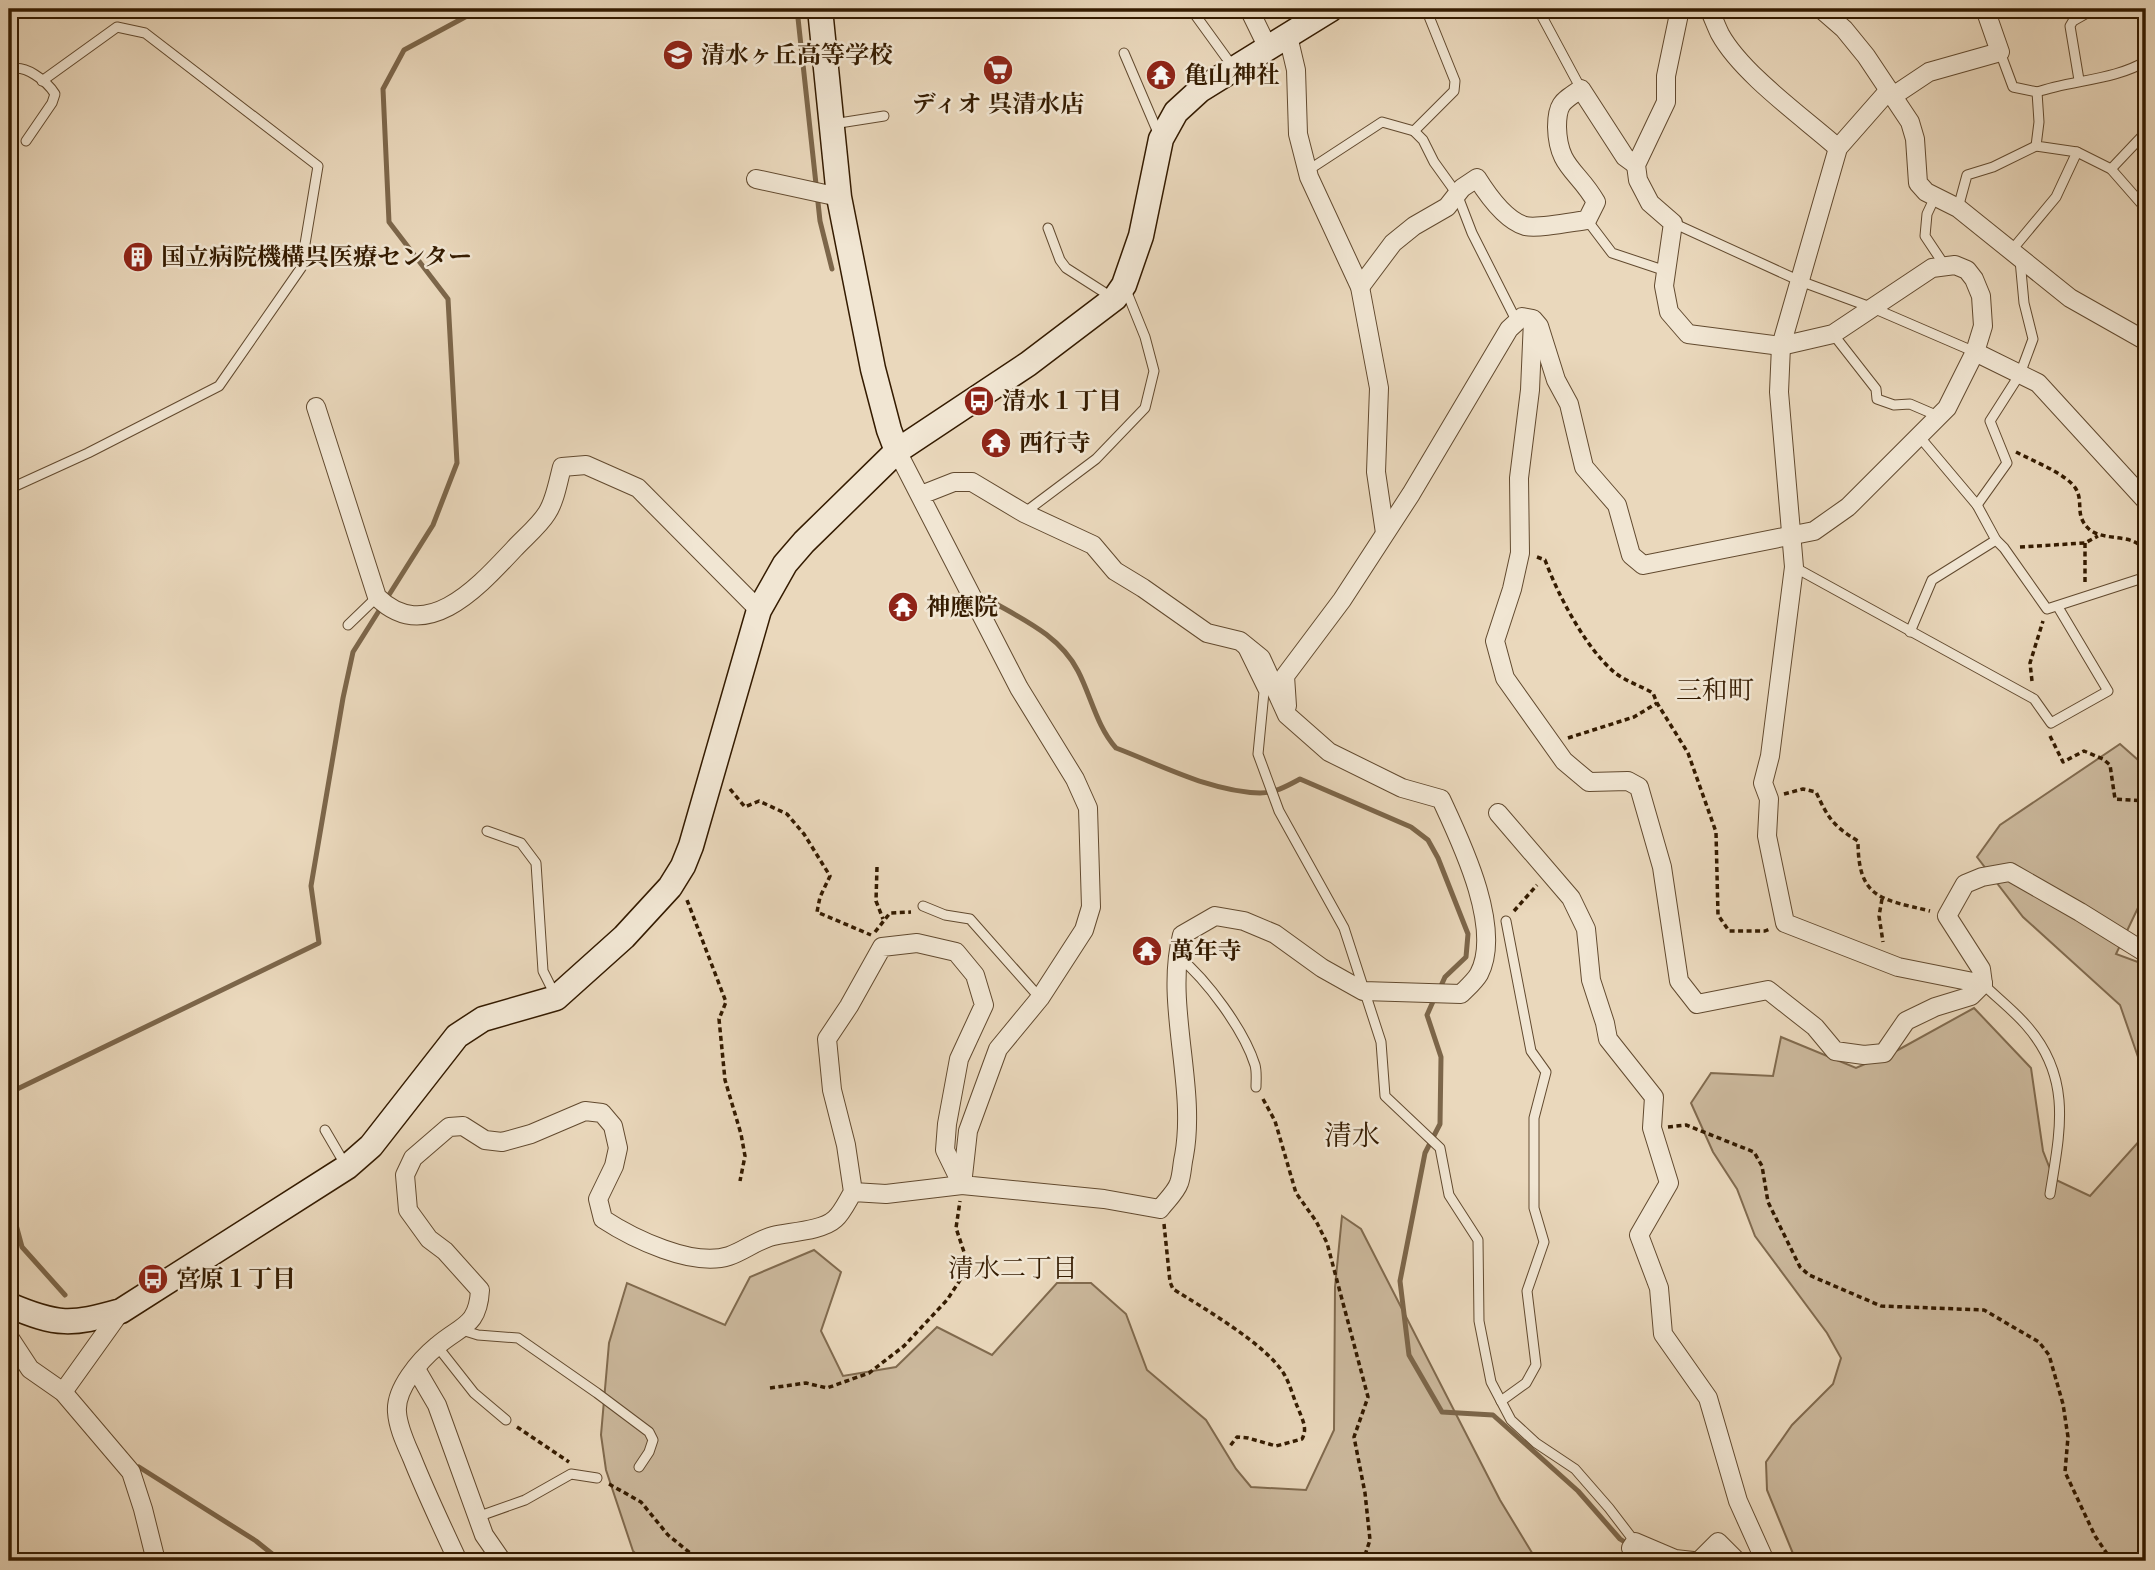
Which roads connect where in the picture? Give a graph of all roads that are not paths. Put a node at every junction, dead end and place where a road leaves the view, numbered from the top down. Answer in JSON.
{"nodes":[{"id":1,"x":820,"y":9,"type":"edge"},
{"id":2,"x":1191,"y":9,"type":"edge"},
{"id":3,"x":1249,"y":9,"type":"edge"},
{"id":4,"x":1331,"y":9,"type":"edge"},
{"id":5,"x":1426,"y":9,"type":"edge"},
{"id":6,"x":1538,"y":9,"type":"edge"},
{"id":7,"x":1680,"y":9,"type":"edge"},
{"id":8,"x":1709,"y":9,"type":"edge"},
{"id":9,"x":1821,"y":9,"type":"edge"},
{"id":10,"x":1984,"y":9,"type":"edge"},
{"id":11,"x":2094,"y":9,"type":"edge"},
{"id":12,"x":1278,"y":42,"type":"junction"},
{"id":13,"x":2000,"y":52,"type":"junction"},
{"id":14,"x":1124,"y":53,"type":"dead end"},
{"id":15,"x":2146,"y":61,"type":"edge"},
{"id":16,"x":1234,"y":68,"type":"junction"},
{"id":17,"x":9,"y":71,"type":"edge"},
{"id":18,"x":2079,"y":80,"type":"junction"},
{"id":19,"x":42,"y":81,"type":"junction"},
{"id":20,"x":1581,"y":89,"type":"junction"},
{"id":21,"x":2037,"y":92,"type":"junction"},
{"id":22,"x":1891,"y":93,"type":"junction"},
{"id":23,"x":884,"y":116,"type":"dead end"},
{"id":24,"x":831,"y":124,"type":"junction"},
{"id":25,"x":1414,"y":131,"type":"junction"},
{"id":26,"x":2146,"y":132,"type":"edge"},
{"id":27,"x":1161,"y":139,"type":"junction"},
{"id":28,"x":26,"y":141,"type":"dead end"},
{"id":29,"x":2036,"y":146,"type":"junction"},
{"id":30,"x":1838,"y":148,"type":"junction"},
{"id":31,"x":2077,"y":152,"type":"junction"},
{"id":32,"x":1636,"y":165,"type":"junction"},
{"id":33,"x":2111,"y":169,"type":"junction"},
{"id":34,"x":1307,"y":171,"type":"junction"},
{"id":35,"x":756,"y":179,"type":"dead end"},
{"id":36,"x":1457,"y":194,"type":"junction"},
{"id":37,"x":838,"y":197,"type":"junction"},
{"id":38,"x":1935,"y":197,"type":"junction"},
{"id":39,"x":1958,"y":208,"type":"junction"},
{"id":40,"x":2146,"y":209,"type":"edge"},
{"id":41,"x":1587,"y":220,"type":"junction"},
{"id":42,"x":1673,"y":223,"type":"junction"},
{"id":43,"x":1048,"y":228,"type":"dead end"},
{"id":44,"x":2016,"y":255,"type":"junction"},
{"id":45,"x":1945,"y":266,"type":"junction"},
{"id":46,"x":1666,"y":271,"type":"junction"},
{"id":47,"x":1800,"y":281,"type":"junction"},
{"id":48,"x":1360,"y":287,"type":"junction"},
{"id":49,"x":1119,"y":292,"type":"junction"},
{"id":50,"x":1873,"y":308,"type":"junction"},
{"id":51,"x":1525,"y":321,"type":"junction"},
{"id":52,"x":1833,"y":334,"type":"junction"},
{"id":53,"x":2146,"y":341,"type":"edge"},
{"id":54,"x":1781,"y":345,"type":"junction"},
{"id":55,"x":1975,"y":352,"type":"junction"},
{"id":56,"x":2020,"y":374,"type":"junction"},
{"id":57,"x":316,"y":407,"type":"dead end"},
{"id":58,"x":1938,"y":416,"type":"junction"},
{"id":59,"x":1917,"y":435,"type":"junction"},
{"id":60,"x":897,"y":451,"type":"junction"},
{"id":61,"x":9,"y":489,"type":"edge"},
{"id":62,"x":921,"y":495,"type":"junction"},
{"id":63,"x":2146,"y":501,"type":"edge"},
{"id":64,"x":1977,"y":505,"type":"junction"},
{"id":65,"x":1024,"y":513,"type":"junction"},
{"id":66,"x":1385,"y":533,"type":"junction"},
{"id":67,"x":1791,"y":537,"type":"junction"},
{"id":68,"x":1996,"y":540,"type":"junction"},
{"id":69,"x":1794,"y":567,"type":"junction"},
{"id":70,"x":2146,"y":577,"type":"edge"},
{"id":71,"x":382,"y":603,"type":"junction"},
{"id":72,"x":2058,"y":607,"type":"junction"},
{"id":73,"x":759,"y":610,"type":"junction"},
{"id":74,"x":348,"y":625,"type":"dead end"},
{"id":75,"x":1910,"y":632,"type":"junction"},
{"id":76,"x":1240,"y":641,"type":"junction"},
{"id":77,"x":1287,"y":715,"type":"junction"},
{"id":78,"x":1498,"y":813,"type":"dead end"},
{"id":79,"x":487,"y":831,"type":"dead end"},
{"id":80,"x":923,"y":906,"type":"dead end"},
{"id":81,"x":1506,"y":921,"type":"road end"},
{"id":82,"x":2146,"y":953,"type":"edge"},
{"id":83,"x":1178,"y":956,"type":"junction"},
{"id":84,"x":1983,"y":984,"type":"junction"},
{"id":85,"x":1363,"y":991,"type":"junction"},
{"id":86,"x":556,"y":998,"type":"junction"},
{"id":87,"x":1040,"y":998,"type":"junction"},
{"id":88,"x":1256,"y":1087,"type":"road end"},
{"id":89,"x":325,"y":1130,"type":"dead end"},
{"id":90,"x":347,"y":1167,"type":"junction"},
{"id":91,"x":962,"y":1185,"type":"junction"},
{"id":92,"x":853,"y":1192,"type":"junction"},
{"id":93,"x":2050,"y":1194,"type":"dead end"},
{"id":94,"x":10,"y":1306,"type":"edge"},
{"id":95,"x":121,"y":1311,"type":"junction"},
{"id":96,"x":462,"y":1330,"type":"junction"},
{"id":97,"x":9,"y":1331,"type":"edge"},
{"id":98,"x":9,"y":1337,"type":"edge"},
{"id":99,"x":437,"y":1346,"type":"junction"},
{"id":100,"x":416,"y":1369,"type":"junction"},
{"id":101,"x":63,"y":1392,"type":"junction"},
{"id":102,"x":1501,"y":1401,"type":"junction"},
{"id":103,"x":506,"y":1420,"type":"dead end"},
{"id":104,"x":639,"y":1467,"type":"dead end"},
{"id":105,"x":597,"y":1478,"type":"dead end"},
{"id":106,"x":477,"y":1517,"type":"junction"},
{"id":107,"x":1635,"y":1542,"type":"junction"},
{"id":108,"x":156,"y":1561,"type":"edge"},
{"id":109,"x":458,"y":1561,"type":"edge"},
{"id":110,"x":502,"y":1561,"type":"edge"},
{"id":111,"x":1637,"y":1561,"type":"edge"},
{"id":112,"x":1693,"y":1561,"type":"edge"},
{"id":113,"x":1699,"y":1561,"type":"edge"},
{"id":114,"x":1737,"y":1561,"type":"edge"},
{"id":115,"x":1765,"y":1561,"type":"edge"}],
"edges":[{"from":1,"to":24,"type":"street"},
{"from":2,"to":16,"type":"lane"},
{"from":3,"to":12,"type":"street"},
{"from":4,"to":12,"type":"street"},
{"from":5,"to":25,"type":"lane"},
{"from":6,"to":20,"type":"lane"},
{"from":7,"to":32,"type":"street"},
{"from":8,"to":30,"type":"street"},
{"from":9,"to":22,"type":"street"},
{"from":10,"to":13,"type":"street"},
{"from":11,"to":18,"type":"lane"},
{"from":12,"to":16,"type":"street"},
{"from":12,"to":34,"type":"street"},
{"from":13,"to":21,"type":"lane"},
{"from":13,"to":22,"type":"street"},
{"from":14,"to":27,"type":"lane"},
{"from":15,"to":18,"type":"lane"},
{"from":16,"to":27,"type":"street"},
{"from":17,"to":19,"type":"lane"},
{"from":18,"to":21,"type":"lane"},
{"from":19,"to":28,"type":"lane"},
{"from":19,"to":61,"type":"lane"},
{"from":20,"to":32,"type":"street"},
{"from":20,"to":41,"type":"street"},
{"from":21,"to":29,"type":"lane"},
{"from":22,"to":30,"type":"street"},
{"from":22,"to":38,"type":"street"},
{"from":23,"to":24,"type":"lane"},
{"from":24,"to":37,"type":"street"},
{"from":25,"to":34,"type":"lane"},
{"from":25,"to":36,"type":"lane"},
{"from":26,"to":33,"type":"lane"},
{"from":27,"to":49,"type":"street"},
{"from":29,"to":31,"type":"lane"},
{"from":29,"to":39,"type":"lane"},
{"from":30,"to":47,"type":"street"},
{"from":31,"to":33,"type":"lane"},
{"from":31,"to":44,"type":"lane"},
{"from":32,"to":42,"type":"street"},
{"from":33,"to":40,"type":"lane"},
{"from":34,"to":48,"type":"street"},
{"from":35,"to":37,"type":"street"},
{"from":36,"to":41,"type":"street"},
{"from":36,"to":48,"type":"street"},
{"from":36,"to":51,"type":"lane"},
{"from":37,"to":60,"type":"street"},
{"from":38,"to":39,"type":"street"},
{"from":38,"to":45,"type":"lane"},
{"from":39,"to":44,"type":"street"},
{"from":41,"to":46,"type":"lane"},
{"from":42,"to":46,"type":"street"},
{"from":42,"to":47,"type":"lane"},
{"from":43,"to":49,"type":"lane"},
{"from":44,"to":53,"type":"street"},
{"from":44,"to":56,"type":"lane"},
{"from":45,"to":50,"type":"street"},
{"from":45,"to":55,"type":"street"},
{"from":46,"to":54,"type":"street"},
{"from":47,"to":50,"type":"lane"},
{"from":47,"to":54,"type":"street"},
{"from":48,"to":66,"type":"street"},
{"from":49,"to":60,"type":"street"},
{"from":49,"to":65,"type":"lane"},
{"from":50,"to":52,"type":"street"},
{"from":50,"to":55,"type":"lane"},
{"from":51,"to":66,"type":"street"},
{"from":51,"to":67,"type":"street"},
{"from":51,"to":84,"type":"street"},
{"from":52,"to":54,"type":"street"},
{"from":52,"to":58,"type":"lane"},
{"from":54,"to":67,"type":"street"},
{"from":55,"to":56,"type":"street"},
{"from":55,"to":58,"type":"street"},
{"from":56,"to":63,"type":"street"},
{"from":56,"to":64,"type":"lane"},
{"from":57,"to":71,"type":"street"},
{"from":58,"to":59,"type":"street"},
{"from":59,"to":64,"type":"lane"},
{"from":59,"to":67,"type":"street"},
{"from":60,"to":62,"type":"street"},
{"from":60,"to":73,"type":"street"},
{"from":62,"to":65,"type":"street"},
{"from":62,"to":87,"type":"street"},
{"from":64,"to":68,"type":"lane"},
{"from":65,"to":76,"type":"street"},
{"from":66,"to":77,"type":"street"},
{"from":67,"to":69,"type":"street"},
{"from":68,"to":72,"type":"lane"},
{"from":68,"to":75,"type":"lane"},
{"from":69,"to":75,"type":"lane"},
{"from":69,"to":84,"type":"street"},
{"from":70,"to":72,"type":"lane"},
{"from":71,"to":73,"type":"street"},
{"from":71,"to":74,"type":"lane"},
{"from":72,"to":75,"type":"lane"},
{"from":73,"to":86,"type":"street"},
{"from":76,"to":77,"type":"street"},
{"from":76,"to":85,"type":"lane"},
{"from":77,"to":85,"type":"street"},
{"from":78,"to":115,"type":"street"},
{"from":79,"to":86,"type":"lane"},
{"from":80,"to":87,"type":"lane"},
{"from":81,"to":102,"type":"lane"},
{"from":82,"to":84,"type":"street"},
{"from":83,"to":85,"type":"street"},
{"from":83,"to":88,"type":"lane"},
{"from":83,"to":91,"type":"street"},
{"from":84,"to":93,"type":"lane"},
{"from":85,"to":102,"type":"lane"},
{"from":86,"to":90,"type":"street"},
{"from":87,"to":91,"type":"street"},
{"from":89,"to":90,"type":"lane"},
{"from":90,"to":95,"type":"street"},
{"from":91,"to":92,"type":"street"},
{"from":91,"to":92,"type":"street"},
{"from":92,"to":96,"type":"street"},
{"from":94,"to":95,"type":"street"},
{"from":94,"to":97,"type":"street"},
{"from":95,"to":101,"type":"street"},
{"from":96,"to":99,"type":"street"},
{"from":96,"to":104,"type":"lane"},
{"from":98,"to":101,"type":"street"},
{"from":99,"to":100,"type":"street"},
{"from":99,"to":103,"type":"lane"},
{"from":100,"to":106,"type":"street"},
{"from":100,"to":109,"type":"street"},
{"from":101,"to":108,"type":"street"},
{"from":102,"to":107,"type":"lane"},
{"from":105,"to":106,"type":"lane"},
{"from":106,"to":110,"type":"street"},
{"from":107,"to":111,"type":"street"},
{"from":107,"to":112,"type":"street"},
{"from":113,"to":114,"type":"street"}]}
